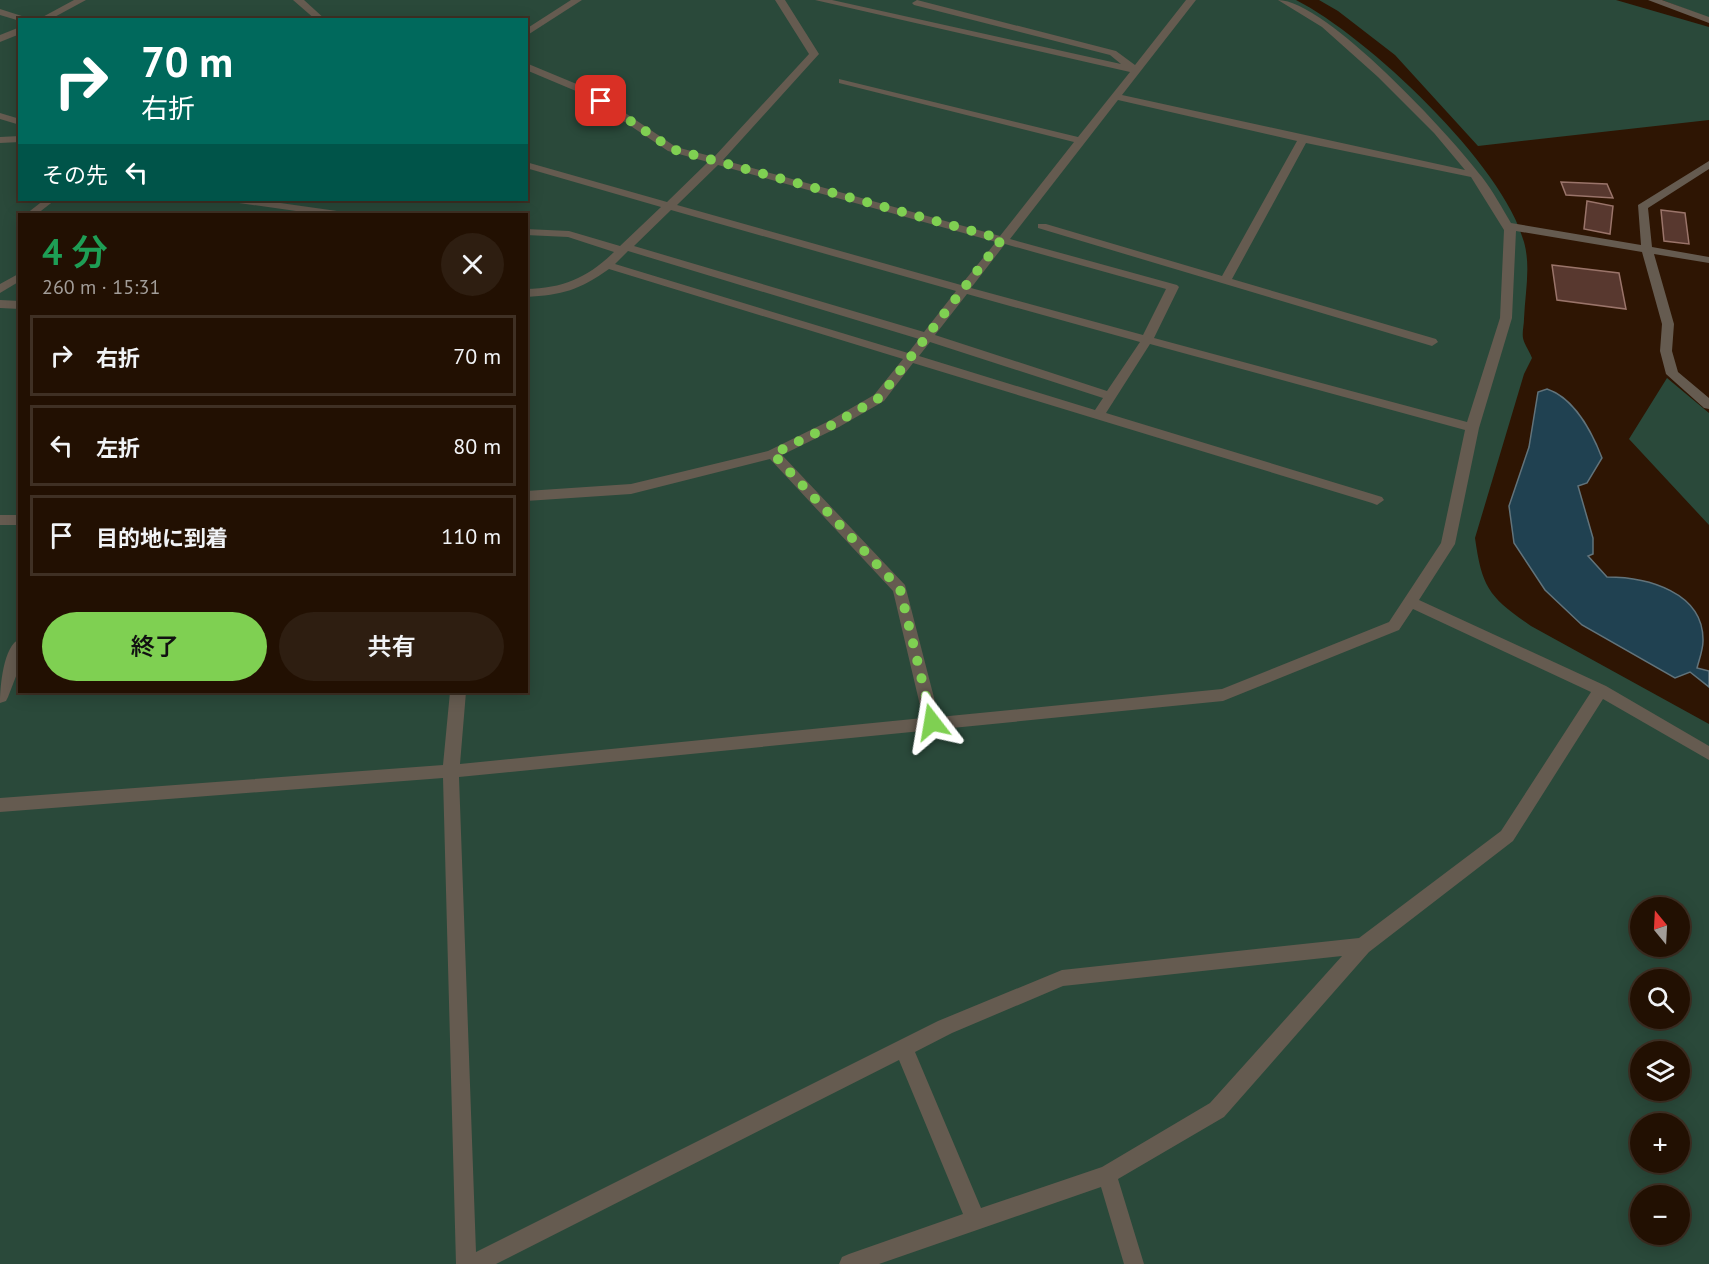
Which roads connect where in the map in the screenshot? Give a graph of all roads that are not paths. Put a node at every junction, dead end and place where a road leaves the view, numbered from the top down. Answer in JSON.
{"nodes":[{"id":1,"x":81,"y":0,"type":"edge"},
{"id":2,"x":298,"y":0,"type":"edge"},
{"id":3,"x":577,"y":0,"type":"edge"},
{"id":4,"x":780,"y":0,"type":"edge"},
{"id":5,"x":820,"y":0,"type":"edge"},
{"id":6,"x":1191,"y":0,"type":"edge"},
{"id":7,"x":1283,"y":0,"type":"edge"},
{"id":8,"x":1653,"y":0,"type":"edge"},
{"id":9,"x":917,"y":3,"type":"dead end"},
{"id":10,"x":0,"y":12,"type":"edge"},
{"id":11,"x":19,"y":18,"type":"edge"},
{"id":12,"x":45,"y":18,"type":"edge"},
{"id":13,"x":320,"y":18,"type":"edge"},
{"id":14,"x":1709,"y":20,"type":"edge"},
{"id":15,"x":18,"y":31,"type":"edge"},
{"id":16,"x":528,"y":32,"type":"edge"},
{"id":17,"x":0,"y":39,"type":"edge"},
{"id":18,"x":528,"y":67,"type":"edge"},
{"id":19,"x":1134,"y":70,"type":"junction"},
{"id":20,"x":842,"y":81,"type":"dead end"},
{"id":21,"x":1114,"y":96,"type":"junction"},
{"id":22,"x":0,"y":116,"type":"edge"},
{"id":23,"x":18,"y":121,"type":"edge"},
{"id":24,"x":18,"y":138,"type":"edge"},
{"id":25,"x":1303,"y":139,"type":"junction"},
{"id":26,"x":0,"y":140,"type":"edge"},
{"id":27,"x":1079,"y":140,"type":"junction"},
{"id":28,"x":716,"y":161,"type":"junction"},
{"id":29,"x":1709,"y":164,"type":"edge"},
{"id":30,"x":528,"y":166,"type":"edge"},
{"id":31,"x":1475,"y":175,"type":"junction"},
{"id":32,"x":49,"y":201,"type":"edge"},
{"id":33,"x":253,"y":201,"type":"edge"},
{"id":34,"x":284,"y":203,"type":"edge"},
{"id":35,"x":669,"y":206,"type":"junction"},
{"id":36,"x":32,"y":213,"type":"edge"},
{"id":37,"x":332,"y":213,"type":"edge"},
{"id":38,"x":1042,"y":226,"type":"dead end"},
{"id":39,"x":1508,"y":226,"type":"junction"},
{"id":40,"x":528,"y":232,"type":"edge"},
{"id":41,"x":1002,"y":239,"type":"junction"},
{"id":42,"x":623,"y":249,"type":"junction"},
{"id":43,"x":1647,"y":249,"type":"junction"},
{"id":44,"x":1709,"y":260,"type":"edge"},
{"id":45,"x":607,"y":265,"type":"junction"},
{"id":46,"x":18,"y":277,"type":"edge"},
{"id":47,"x":1226,"y":280,"type":"junction"},
{"id":48,"x":0,"y":289,"type":"edge"},
{"id":49,"x":964,"y":290,"type":"junction"},
{"id":50,"x":528,"y":293,"type":"edge"},
{"id":51,"x":0,"y":304,"type":"edge"},
{"id":52,"x":18,"y":305,"type":"edge"},
{"id":53,"x":927,"y":337,"type":"junction"},
{"id":54,"x":1147,"y":340,"type":"junction"},
{"id":55,"x":1432,"y":342,"type":"dead end"},
{"id":56,"x":910,"y":357,"type":"junction"},
{"id":57,"x":1110,"y":396,"type":"junction"},
{"id":58,"x":1709,"y":405,"type":"edge"},
{"id":59,"x":1098,"y":415,"type":"junction"},
{"id":60,"x":1472,"y":428,"type":"junction"},
{"id":61,"x":773,"y":454,"type":"junction"},
{"id":62,"x":528,"y":496,"type":"edge"},
{"id":63,"x":1377,"y":500,"type":"dead end"},
{"id":64,"x":0,"y":520,"type":"edge"},
{"id":65,"x":18,"y":520,"type":"edge"},
{"id":66,"x":1410,"y":602,"type":"junction"},
{"id":67,"x":18,"y":650,"type":"edge"},
{"id":68,"x":1602,"y":690,"type":"junction"},
{"id":69,"x":458,"y":693,"type":"edge"},
{"id":70,"x":0,"y":697,"type":"edge"},
{"id":71,"x":932,"y":722,"type":"junction"},
{"id":72,"x":1709,"y":754,"type":"edge"},
{"id":73,"x":451,"y":771,"type":"junction"},
{"id":74,"x":0,"y":805,"type":"edge"},
{"id":75,"x":1363,"y":946,"type":"junction"},
{"id":76,"x":904,"y":1049,"type":"junction"},
{"id":77,"x":1107,"y":1175,"type":"junction"},
{"id":78,"x":975,"y":1219,"type":"junction"},
{"id":79,"x":465,"y":1264,"type":"edge"},
{"id":80,"x":474,"y":1264,"type":"edge"},
{"id":81,"x":849,"y":1264,"type":"edge"},
{"id":82,"x":1134,"y":1264,"type":"edge"}],
"edges":[{"from":1,"to":12,"type":"lane"},
{"from":2,"to":13,"type":"lane"},
{"from":3,"to":16,"type":"lane"},
{"from":4,"to":28,"type":"lane"},
{"from":5,"to":19,"type":"lane"},
{"from":6,"to":19,"type":"lane"},
{"from":7,"to":31,"type":"lane"},
{"from":8,"to":14,"type":"lane"},
{"from":9,"to":19,"type":"lane"},
{"from":10,"to":11,"type":"lane"},
{"from":15,"to":17,"type":"lane"},
{"from":18,"to":28,"type":"lane"},
{"from":19,"to":21,"type":"lane"},
{"from":20,"to":27,"type":"lane"},
{"from":21,"to":25,"type":"lane"},
{"from":21,"to":27,"type":"lane"},
{"from":22,"to":23,"type":"lane"},
{"from":24,"to":26,"type":"lane"},
{"from":25,"to":31,"type":"lane"},
{"from":25,"to":47,"type":"lane"},
{"from":27,"to":41,"type":"lane"},
{"from":28,"to":35,"type":"lane"},
{"from":28,"to":41,"type":"lane"},
{"from":29,"to":43,"type":"lane"},
{"from":30,"to":35,"type":"lane"},
{"from":31,"to":39,"type":"lane"},
{"from":32,"to":36,"type":"lane"},
{"from":33,"to":34,"type":"lane"},
{"from":34,"to":37,"type":"lane"},
{"from":35,"to":42,"type":"lane"},
{"from":35,"to":49,"type":"lane"},
{"from":38,"to":47,"type":"lane"},
{"from":39,"to":43,"type":"lane"},
{"from":39,"to":60,"type":"lane"},
{"from":40,"to":42,"type":"lane"},
{"from":41,"to":49,"type":"lane"},
{"from":41,"to":54,"type":"lane"},
{"from":42,"to":45,"type":"lane"},
{"from":42,"to":53,"type":"lane"},
{"from":43,"to":44,"type":"lane"},
{"from":43,"to":58,"type":"lane"},
{"from":45,"to":50,"type":"lane"},
{"from":45,"to":56,"type":"lane"},
{"from":46,"to":48,"type":"lane"},
{"from":47,"to":55,"type":"lane"},
{"from":49,"to":53,"type":"lane"},
{"from":49,"to":54,"type":"lane"},
{"from":51,"to":52,"type":"lane"},
{"from":53,"to":56,"type":"lane"},
{"from":53,"to":57,"type":"lane"},
{"from":54,"to":57,"type":"lane"},
{"from":54,"to":60,"type":"lane"},
{"from":56,"to":59,"type":"lane"},
{"from":56,"to":61,"type":"lane"},
{"from":57,"to":59,"type":"lane"},
{"from":59,"to":63,"type":"lane"},
{"from":60,"to":66,"type":"lane"},
{"from":61,"to":62,"type":"lane"},
{"from":61,"to":71,"type":"lane"},
{"from":64,"to":65,"type":"lane"},
{"from":66,"to":68,"type":"lane"},
{"from":66,"to":71,"type":"lane"},
{"from":67,"to":70,"type":"lane"},
{"from":68,"to":72,"type":"lane"},
{"from":68,"to":75,"type":"lane"},
{"from":69,"to":73,"type":"lane"},
{"from":71,"to":73,"type":"lane"},
{"from":73,"to":74,"type":"lane"},
{"from":73,"to":79,"type":"lane"},
{"from":75,"to":76,"type":"lane"},
{"from":75,"to":77,"type":"lane"},
{"from":76,"to":78,"type":"lane"},
{"from":76,"to":80,"type":"lane"},
{"from":77,"to":78,"type":"lane"},
{"from":77,"to":82,"type":"lane"},
{"from":78,"to":81,"type":"lane"}]}
